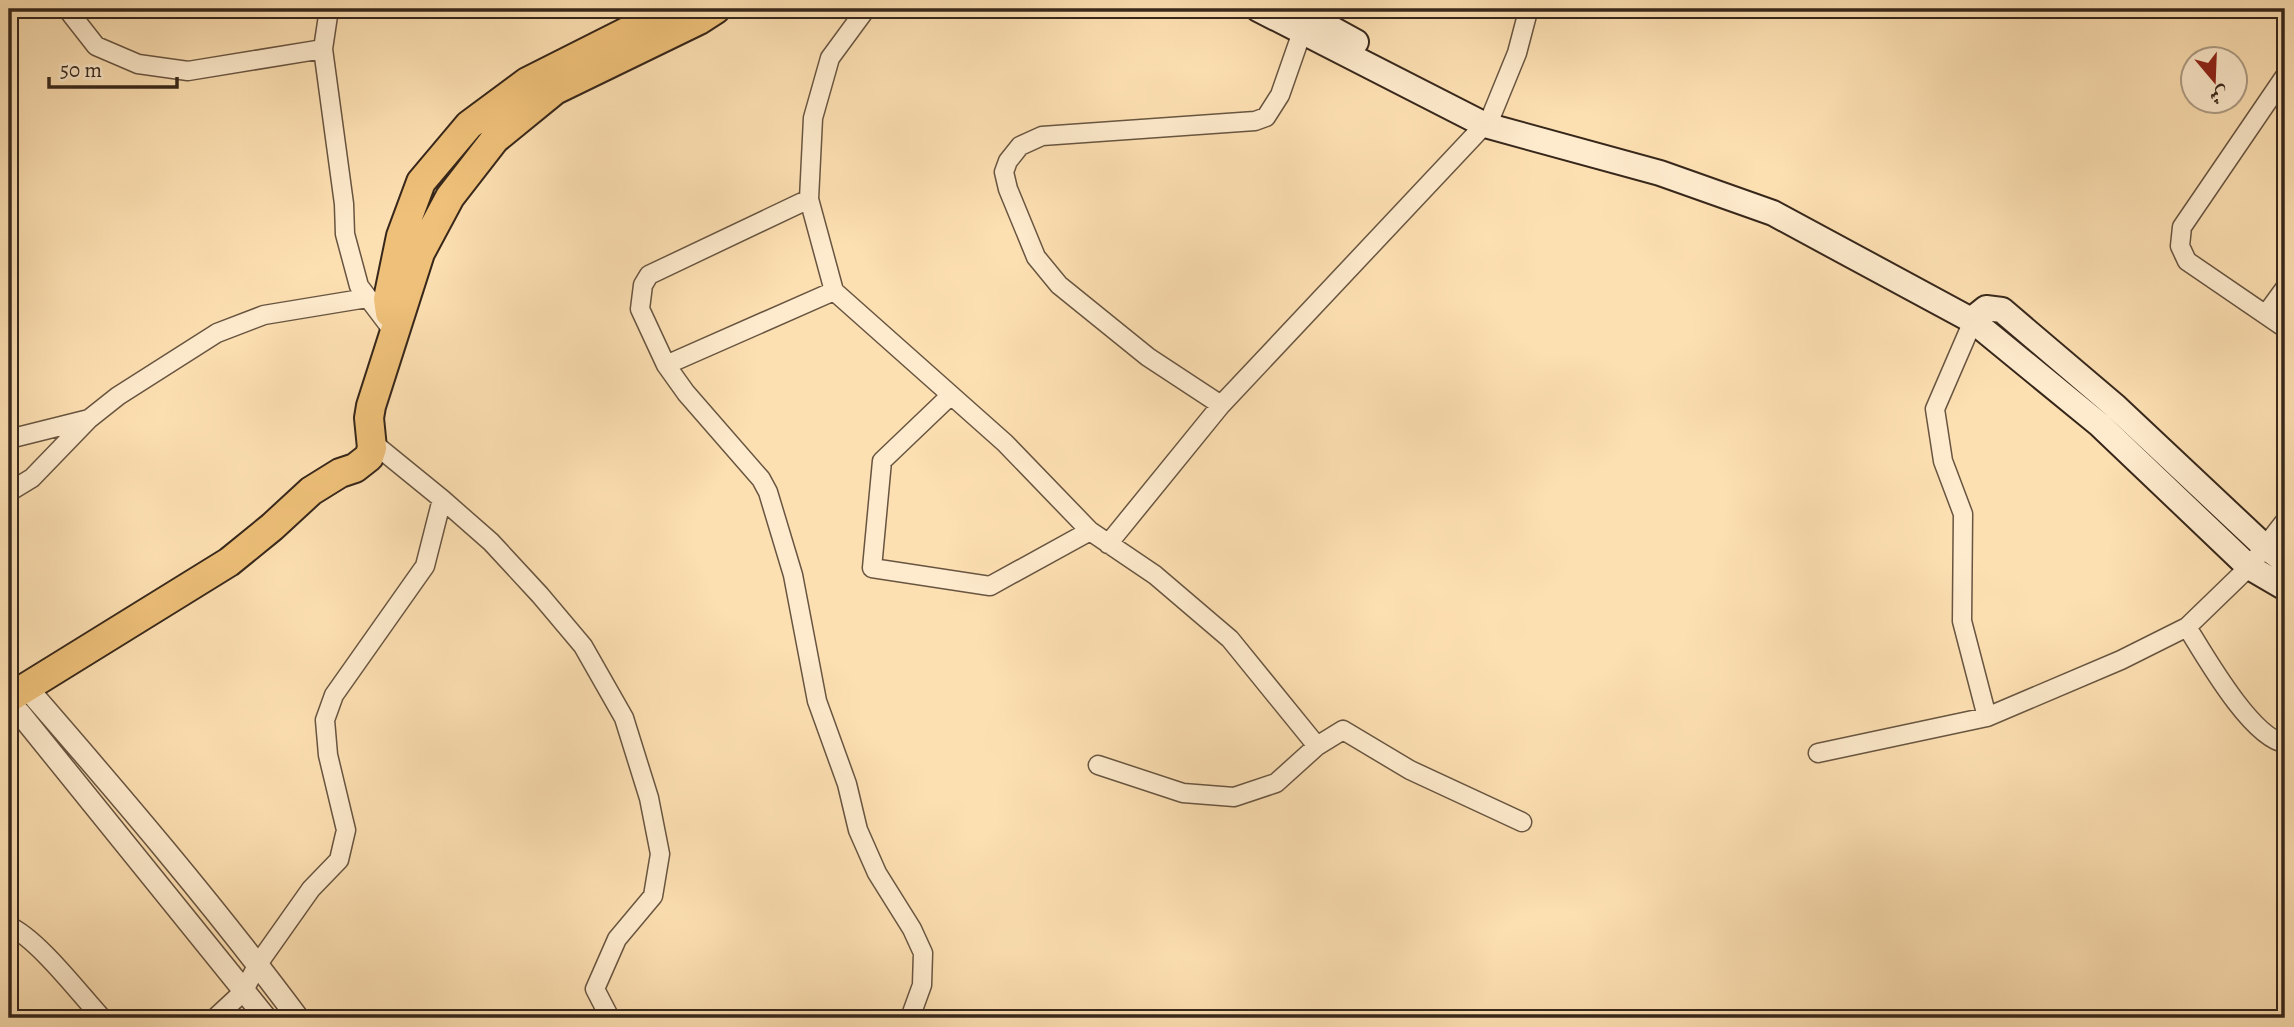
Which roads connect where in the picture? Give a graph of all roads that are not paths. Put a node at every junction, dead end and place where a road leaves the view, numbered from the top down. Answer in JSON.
{"nodes":[{"id":1,"x":67,"y":9,"type":"edge"},
{"id":2,"x":329,"y":9,"type":"edge"},
{"id":3,"x":672,"y":9,"type":"edge"},
{"id":4,"x":716,"y":9,"type":"edge"},
{"id":5,"x":866,"y":9,"type":"edge"},
{"id":6,"x":1258,"y":9,"type":"edge"},
{"id":7,"x":1526,"y":9,"type":"edge"},
{"id":8,"x":1299,"y":21,"type":"edge"},
{"id":9,"x":323,"y":49,"type":"junction"},
{"id":10,"x":2285,"y":76,"type":"edge"},
{"id":11,"x":1487,"y":122,"type":"junction"},
{"id":12,"x":809,"y":199,"type":"junction"},
{"id":13,"x":2285,"y":288,"type":"edge"},
{"id":14,"x":834,"y":291,"type":"junction"},
{"id":15,"x":367,"y":298,"type":"junction"},
{"id":16,"x":2266,"y":314,"type":"junction"},
{"id":17,"x":1973,"y":321,"type":"junction"},
{"id":18,"x":2285,"y":328,"type":"edge"},
{"id":19,"x":396,"y":332,"type":"junction"},
{"id":20,"x":666,"y":365,"type":"junction"},
{"id":21,"x":951,"y":395,"type":"junction"},
{"id":22,"x":1221,"y":405,"type":"junction"},
{"id":23,"x":89,"y":419,"type":"junction"},
{"id":24,"x":9,"y":439,"type":"edge"},
{"id":25,"x":372,"y":442,"type":"junction"},
{"id":26,"x":9,"y":492,"type":"edge"},
{"id":27,"x":442,"y":499,"type":"junction"},
{"id":28,"x":2285,"y":521,"type":"edge"},
{"id":29,"x":1090,"y":531,"type":"junction"},
{"id":30,"x":1108,"y":544,"type":"junction"},
{"id":31,"x":2275,"y":554,"type":"edge"},
{"id":32,"x":2249,"y":567,"type":"junction"},
{"id":33,"x":2285,"y":588,"type":"edge"},
{"id":34,"x":2187,"y":627,"type":"junction"},
{"id":35,"x":15,"y":695,"type":"edge"},
{"id":36,"x":1987,"y":717,"type":"junction"},
{"id":37,"x":2285,"y":743,"type":"edge"},
{"id":38,"x":1317,"y":746,"type":"junction"},
{"id":39,"x":1818,"y":753,"type":"dead end"},
{"id":40,"x":1098,"y":765,"type":"dead end"},
{"id":41,"x":1522,"y":822,"type":"dead end"},
{"id":42,"x":9,"y":926,"type":"edge"},
{"id":43,"x":258,"y":964,"type":"junction"},
{"id":44,"x":243,"y":992,"type":"junction"},
{"id":45,"x":102,"y":1018,"type":"edge"},
{"id":46,"x":215,"y":1018,"type":"edge"},
{"id":47,"x":266,"y":1018,"type":"edge"},
{"id":48,"x":298,"y":1018,"type":"edge"},
{"id":49,"x":610,"y":1018,"type":"edge"},
{"id":50,"x":910,"y":1018,"type":"edge"}],
"edges":[{"from":1,"to":9,"type":"street"},
{"from":2,"to":9,"type":"street"},
{"from":3,"to":19,"type":"main road"},
{"from":4,"to":19,"type":"main road"},
{"from":5,"to":12,"type":"street"},
{"from":6,"to":8,"type":"main road"},
{"from":7,"to":11,"type":"street"},
{"from":8,"to":11,"type":"main road"},
{"from":8,"to":22,"type":"street"},
{"from":9,"to":15,"type":"street"},
{"from":10,"to":16,"type":"street"},
{"from":11,"to":17,"type":"main road"},
{"from":11,"to":22,"type":"street"},
{"from":12,"to":14,"type":"street"},
{"from":12,"to":20,"type":"street"},
{"from":13,"to":16,"type":"street"},
{"from":14,"to":20,"type":"street"},
{"from":14,"to":21,"type":"street"},
{"from":15,"to":19,"type":"street"},
{"from":15,"to":23,"type":"street"},
{"from":16,"to":18,"type":"street"},
{"from":17,"to":31,"type":"main road"},
{"from":17,"to":32,"type":"main road"},
{"from":17,"to":36,"type":"street"},
{"from":19,"to":25,"type":"main road"},
{"from":20,"to":50,"type":"street"},
{"from":21,"to":29,"type":"street"},
{"from":21,"to":29,"type":"street"},
{"from":22,"to":30,"type":"street"},
{"from":23,"to":24,"type":"street"},
{"from":23,"to":26,"type":"street"},
{"from":25,"to":27,"type":"street"},
{"from":25,"to":35,"type":"main road"},
{"from":27,"to":43,"type":"street"},
{"from":27,"to":49,"type":"street"},
{"from":28,"to":31,"type":"street"},
{"from":29,"to":30,"type":"street"},
{"from":30,"to":38,"type":"street"},
{"from":31,"to":32,"type":"street"},
{"from":32,"to":33,"type":"main road"},
{"from":32,"to":34,"type":"street"},
{"from":34,"to":36,"type":"street"},
{"from":34,"to":37,"type":"street"},
{"from":35,"to":43,"type":"street"},
{"from":35,"to":44,"type":"street"},
{"from":36,"to":39,"type":"street"},
{"from":38,"to":40,"type":"street"},
{"from":38,"to":41,"type":"street"},
{"from":42,"to":45,"type":"street"},
{"from":43,"to":44,"type":"street"},
{"from":43,"to":48,"type":"street"},
{"from":44,"to":46,"type":"street"},
{"from":44,"to":47,"type":"street"}]}
